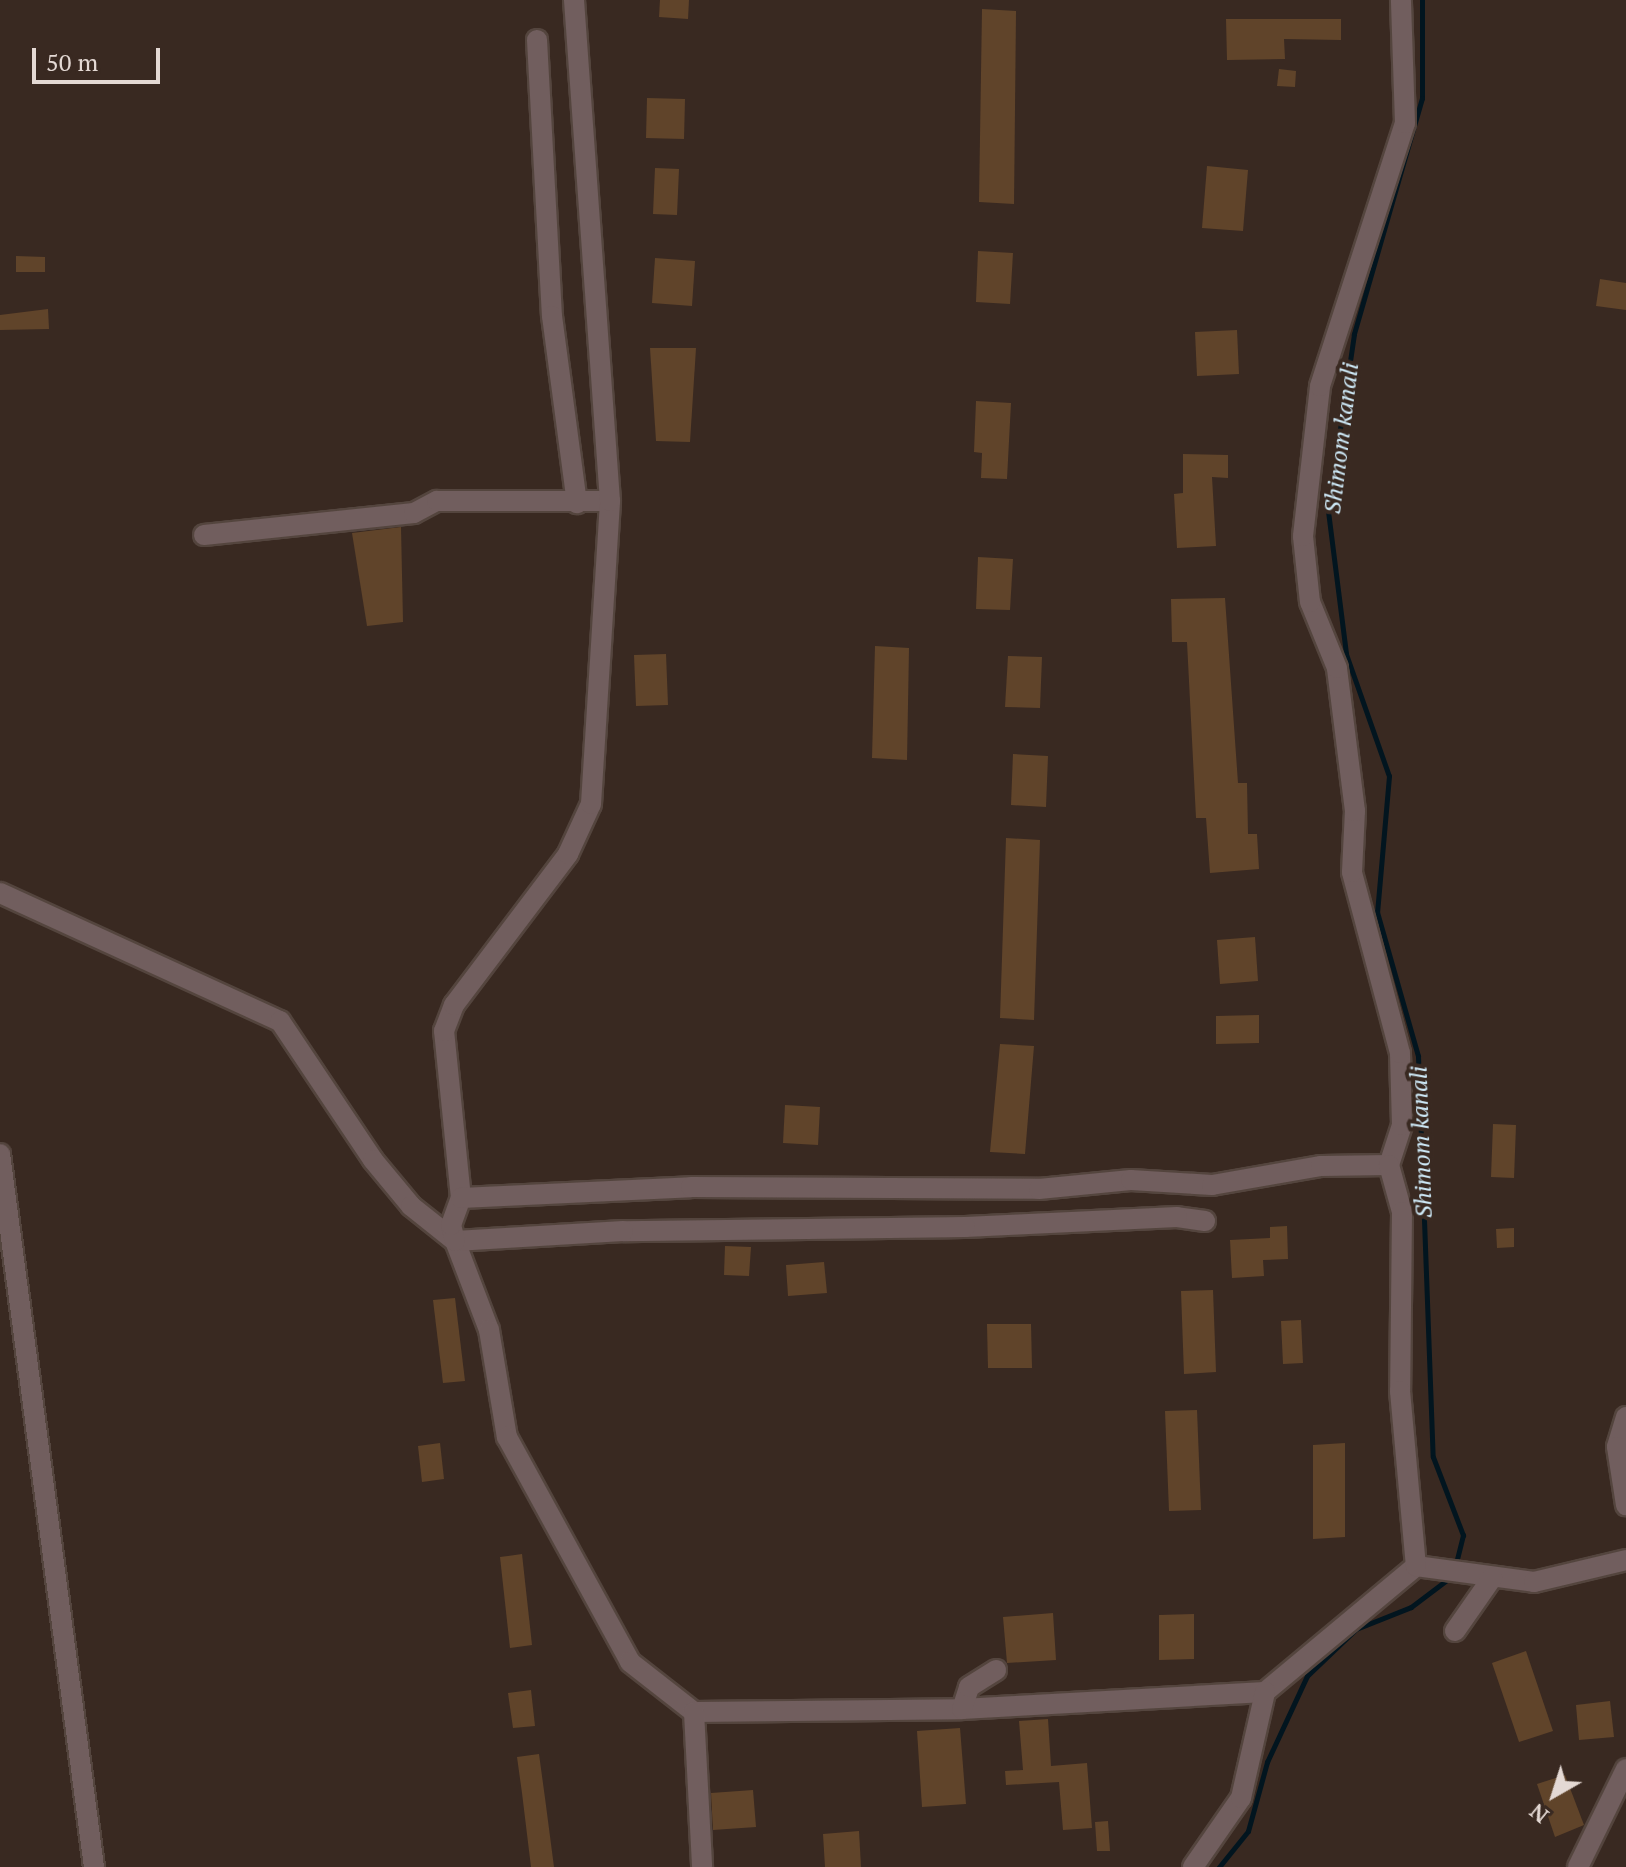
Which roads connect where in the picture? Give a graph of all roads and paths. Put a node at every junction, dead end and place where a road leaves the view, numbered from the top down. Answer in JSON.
{"nodes":[{"id":1,"x":574,"y":0,"type":"edge"},
{"id":2,"x":1401,"y":0,"type":"edge"},
{"id":3,"x":537,"y":40,"type":"dead end"},
{"id":4,"x":610,"y":501,"type":"junction"},
{"id":5,"x":577,"y":503,"type":"junction"},
{"id":6,"x":204,"y":535,"type":"dead end"},
{"id":7,"x":0,"y":893,"type":"edge"},
{"id":8,"x":0,"y":1154,"type":"edge"},
{"id":9,"x":1389,"y":1165,"type":"junction"},
{"id":10,"x":461,"y":1198,"type":"junction"},
{"id":11,"x":1205,"y":1221,"type":"dead end"},
{"id":12,"x":455,"y":1241,"type":"junction"},
{"id":13,"x":1626,"y":1417,"type":"edge"},
{"id":14,"x":1626,"y":1505,"type":"edge"},
{"id":15,"x":1626,"y":1560,"type":"edge"},
{"id":16,"x":1416,"y":1566,"type":"junction"},
{"id":17,"x":1485,"y":1576,"type":"junction"},
{"id":18,"x":1455,"y":1631,"type":"dead end"},
{"id":19,"x":996,"y":1670,"type":"dead end"},
{"id":20,"x":1265,"y":1692,"type":"junction"},
{"id":21,"x":962,"y":1709,"type":"junction"},
{"id":22,"x":694,"y":1712,"type":"junction"},
{"id":23,"x":1626,"y":1769,"type":"edge"},
{"id":24,"x":94,"y":1867,"type":"edge"},
{"id":25,"x":702,"y":1867,"type":"edge"},
{"id":26,"x":1193,"y":1867,"type":"edge"},
{"id":27,"x":1578,"y":1867,"type":"edge"}],
"edges":[{"from":1,"to":4,"type":"street"},
{"from":2,"to":9,"type":"street"},
{"from":3,"to":5,"type":"street"},
{"from":4,"to":5,"type":"street"},
{"from":4,"to":10,"type":"street"},
{"from":5,"to":6,"type":"street"},
{"from":7,"to":12,"type":"street"},
{"from":8,"to":24,"type":"street"},
{"from":9,"to":10,"type":"street"},
{"from":9,"to":16,"type":"street"},
{"from":10,"to":12,"type":"street"},
{"from":11,"to":12,"type":"street"},
{"from":12,"to":22,"type":"street"},
{"from":13,"to":14,"type":"street"},
{"from":15,"to":17,"type":"street"},
{"from":16,"to":17,"type":"street"},
{"from":16,"to":20,"type":"street"},
{"from":17,"to":18,"type":"street"},
{"from":19,"to":21,"type":"street"},
{"from":20,"to":21,"type":"street"},
{"from":20,"to":26,"type":"street"},
{"from":21,"to":22,"type":"street"},
{"from":22,"to":25,"type":"street"},
{"from":23,"to":27,"type":"street"}]}
